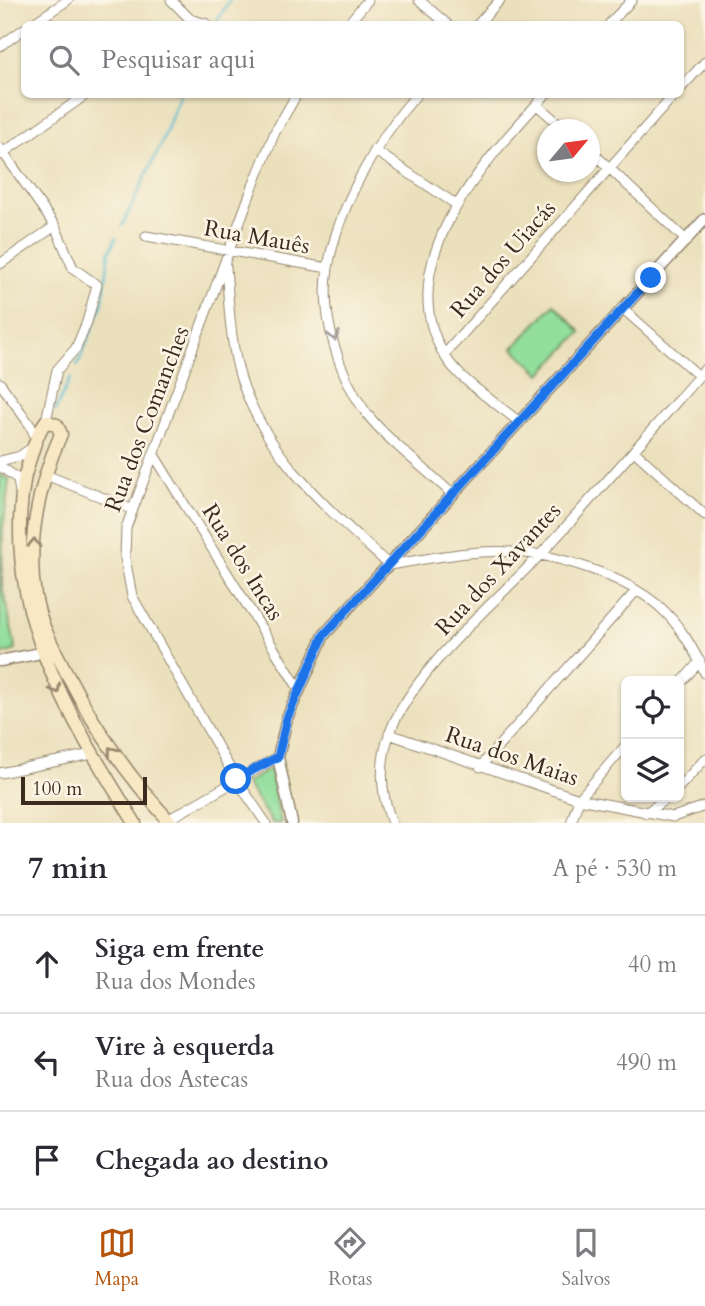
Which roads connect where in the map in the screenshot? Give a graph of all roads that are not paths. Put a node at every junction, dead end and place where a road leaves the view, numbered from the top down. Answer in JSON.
{"nodes":[{"id":1,"x":68,"y":0,"type":"edge"},
{"id":2,"x":171,"y":0,"type":"edge"},
{"id":3,"x":368,"y":0,"type":"edge"},
{"id":4,"x":419,"y":0,"type":"edge"},
{"id":5,"x":500,"y":0,"type":"edge"},
{"id":6,"x":625,"y":2,"type":"edge"},
{"id":7,"x":36,"y":21,"type":"edge"},
{"id":8,"x":197,"y":21,"type":"edge"},
{"id":9,"x":350,"y":21,"type":"edge"},
{"id":10,"x":444,"y":21,"type":"edge"},
{"id":11,"x":481,"y":21,"type":"edge"},
{"id":12,"x":611,"y":21,"type":"edge"},
{"id":13,"x":21,"y":31,"type":"edge"},
{"id":14,"x":0,"y":46,"type":"edge"},
{"id":15,"x":705,"y":62,"type":"edge"},
{"id":16,"x":684,"y":86,"type":"edge"},
{"id":17,"x":81,"y":98,"type":"edge"},
{"id":18,"x":295,"y":98,"type":"edge"},
{"id":19,"x":413,"y":98,"type":"edge"},
{"id":20,"x":543,"y":98,"type":"edge"},
{"id":21,"x":672,"y":98,"type":"edge"},
{"id":22,"x":537,"y":105,"type":"junction"},
{"id":23,"x":553,"y":119,"type":"edge"},
{"id":24,"x":374,"y":150,"type":"junction"},
{"id":25,"x":1,"y":152,"type":"edge"},
{"id":26,"x":600,"y":158,"type":"edge"},
{"id":27,"x":610,"y":167,"type":"junction"},
{"id":28,"x":457,"y":205,"type":"junction"},
{"id":29,"x":705,"y":219,"type":"edge"},
{"id":30,"x":55,"y":226,"type":"junction"},
{"id":31,"x":146,"y":236,"type":"dead end"},
{"id":32,"x":687,"y":241,"type":"junction"},
{"id":33,"x":228,"y":257,"type":"junction"},
{"id":34,"x":0,"y":264,"type":"edge"},
{"id":35,"x":328,"y":268,"type":"junction"},
{"id":36,"x":622,"y":308,"type":"junction"},
{"id":37,"x":444,"y":355,"type":"junction"},
{"id":38,"x":702,"y":373,"type":"edge"},
{"id":39,"x":0,"y":383,"type":"edge"},
{"id":40,"x":25,"y":417,"type":"junction"},
{"id":41,"x":517,"y":421,"type":"junction"},
{"id":42,"x":44,"y":423,"type":"junction"},
{"id":43,"x":36,"y":443,"type":"junction"},
{"id":44,"x":634,"y":451,"type":"junction"},
{"id":45,"x":155,"y":455,"type":"junction"},
{"id":46,"x":0,"y":461,"type":"edge"},
{"id":47,"x":0,"y":467,"type":"edge"},
{"id":48,"x":46,"y":475,"type":"junction"},
{"id":49,"x":20,"y":493,"type":"junction"},
{"id":50,"x":452,"y":494,"type":"junction"},
{"id":51,"x":131,"y":509,"type":"junction"},
{"id":52,"x":705,"y":515,"type":"edge"},
{"id":53,"x":541,"y":554,"type":"junction"},
{"id":54,"x":389,"y":565,"type":"junction"},
{"id":55,"x":636,"y":591,"type":"junction"},
{"id":56,"x":36,"y":654,"type":"junction"},
{"id":57,"x":0,"y":661,"type":"edge"},
{"id":58,"x":699,"y":661,"type":"junction"},
{"id":59,"x":705,"y":673,"type":"edge"},
{"id":60,"x":684,"y":679,"type":"edge"},
{"id":61,"x":299,"y":689,"type":"junction"},
{"id":62,"x":389,"y":734,"type":"junction"},
{"id":63,"x":621,"y":752,"type":"edge"},
{"id":64,"x":92,"y":754,"type":"junction"},
{"id":65,"x":278,"y":757,"type":"junction"},
{"id":66,"x":705,"y":759,"type":"edge"},
{"id":67,"x":480,"y":767,"type":"junction"},
{"id":68,"x":0,"y":773,"type":"edge"},
{"id":69,"x":236,"y":779,"type":"junction"},
{"id":70,"x":684,"y":782,"type":"edge"},
{"id":71,"x":579,"y":799,"type":"junction"},
{"id":72,"x":661,"y":802,"type":"edge"},
{"id":73,"x":705,"y":806,"type":"edge"},
{"id":74,"x":646,"y":813,"type":"junction"},
{"id":75,"x":167,"y":822,"type":"edge"},
{"id":76,"x":135,"y":823,"type":"edge"},
{"id":77,"x":266,"y":823,"type":"edge"},
{"id":78,"x":292,"y":823,"type":"edge"},
{"id":79,"x":393,"y":823,"type":"edge"},
{"id":80,"x":571,"y":823,"type":"edge"}],
"edges":[{"from":1,"to":7,"type":"street"},
{"from":2,"to":8,"type":"street"},
{"from":3,"to":9,"type":"street"},
{"from":4,"to":10,"type":"street"},
{"from":5,"to":11,"type":"street"},
{"from":6,"to":12,"type":"street"},
{"from":13,"to":14,"type":"street"},
{"from":15,"to":16,"type":"street"},
{"from":17,"to":25,"type":"street"},
{"from":18,"to":33,"type":"street","name":"Rua dos Comanches"},
{"from":19,"to":24,"type":"street"},
{"from":20,"to":22,"type":"street"},
{"from":21,"to":27,"type":"street","name":"Rua dos Uiacás"},
{"from":22,"to":23,"type":"street"},
{"from":22,"to":28,"type":"street"},
{"from":24,"to":28,"type":"street"},
{"from":24,"to":35,"type":"street"},
{"from":25,"to":30,"type":"street"},
{"from":26,"to":27,"type":"street"},
{"from":27,"to":32,"type":"street"},
{"from":27,"to":37,"type":"street","name":"Rua dos Uiacás"},
{"from":28,"to":37,"type":"street"},
{"from":29,"to":32,"type":"street"},
{"from":30,"to":34,"type":"street"},
{"from":30,"to":42,"type":"street"},
{"from":31,"to":33,"type":"street","name":"Rua Mauês"},
{"from":32,"to":36,"type":"street"},
{"from":33,"to":35,"type":"street","name":"Rua Mauês"},
{"from":33,"to":45,"type":"street","name":"Rua dos Comanches"},
{"from":33,"to":54,"type":"street"},
{"from":35,"to":50,"type":"street","one_way":true},
{"from":36,"to":38,"type":"street"},
{"from":36,"to":41,"type":"street"},
{"from":37,"to":41,"type":"street"},
{"from":38,"to":44,"type":"street","name":"Rua dos Xavantes"},
{"from":39,"to":40,"type":"street"},
{"from":40,"to":42,"type":"street"},
{"from":40,"to":43,"type":"street"},
{"from":41,"to":50,"type":"street"},
{"from":42,"to":43,"type":"main road"},
{"from":42,"to":48,"type":"main road"},
{"from":43,"to":46,"type":"street"},
{"from":43,"to":49,"type":"main road"},
{"from":44,"to":52,"type":"street"},
{"from":44,"to":53,"type":"street","name":"Rua dos Xavantes"},
{"from":45,"to":51,"type":"street","name":"Rua dos Comanches"},
{"from":45,"to":61,"type":"street","name":"Rua dos Incas"},
{"from":47,"to":49,"type":"street"},
{"from":48,"to":51,"type":"street"},
{"from":75,"to":48,"type":"main road","one_way":true},
{"from":49,"to":56,"type":"main road"},
{"from":50,"to":54,"type":"street"},
{"from":51,"to":69,"type":"street","name":"Rua dos Comanches"},
{"from":53,"to":54,"type":"street"},
{"from":53,"to":55,"type":"street"},
{"from":53,"to":62,"type":"street","name":"Rua dos Xavantes"},
{"from":54,"to":61,"type":"street"},
{"from":55,"to":58,"type":"street"},
{"from":55,"to":67,"type":"street"},
{"from":56,"to":57,"type":"street"},
{"from":56,"to":64,"type":"main road","one_way":true},
{"from":58,"to":59,"type":"street"},
{"from":58,"to":60,"type":"street"},
{"from":61,"to":65,"type":"street"},
{"from":62,"to":67,"type":"street","name":"Rua dos Maias"},
{"from":62,"to":79,"type":"street","name":"Rua dos Xavantes"},
{"from":63,"to":71,"type":"street"},
{"from":64,"to":68,"type":"street"},
{"from":64,"to":76,"type":"main road"},
{"from":65,"to":69,"type":"street"},
{"from":65,"to":78,"type":"street"},
{"from":66,"to":70,"type":"street"},
{"from":67,"to":71,"type":"street","name":"Rua dos Maias"},
{"from":69,"to":75,"type":"street"},
{"from":69,"to":77,"type":"street","name":"Rua dos Comanches"},
{"from":71,"to":74,"type":"street","name":"Rua dos Maias"},
{"from":71,"to":80,"type":"street"},
{"from":72,"to":74,"type":"street"},
{"from":73,"to":74,"type":"street","name":"Rua dos Maias"}]}
